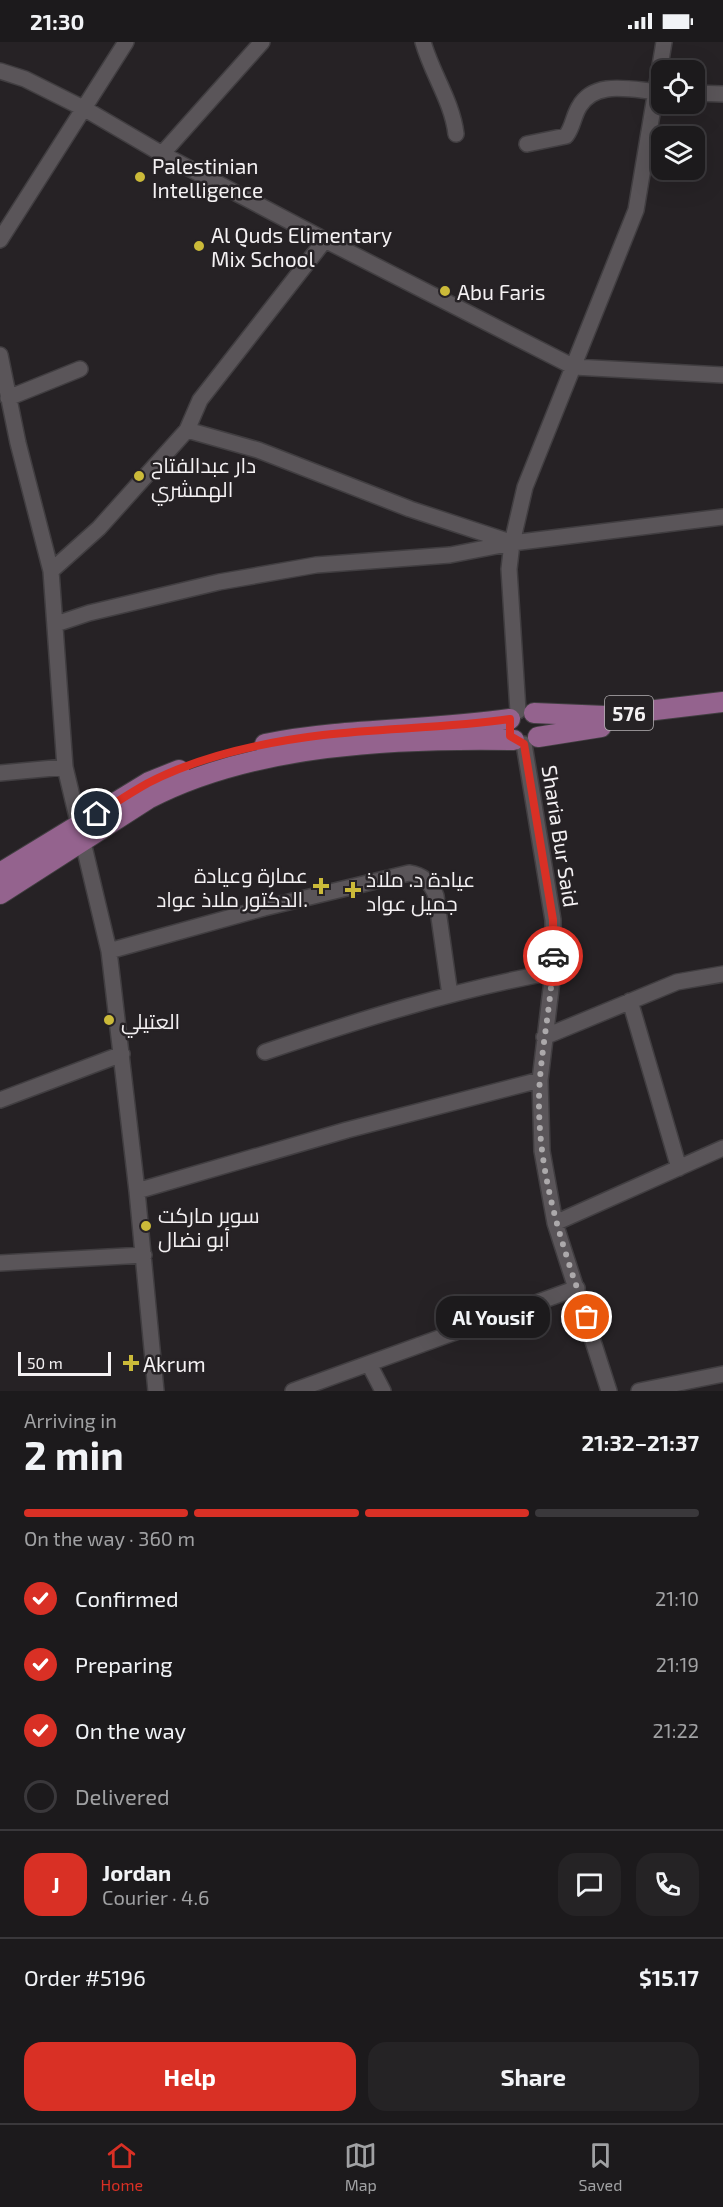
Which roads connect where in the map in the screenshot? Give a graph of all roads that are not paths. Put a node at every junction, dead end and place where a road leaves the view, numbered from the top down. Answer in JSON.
{"nodes":[{"id":1,"x":126,"y":42,"type":"edge"},
{"id":2,"x":262,"y":42,"type":"edge"},
{"id":3,"x":423,"y":42,"type":"edge"},
{"id":4,"x":664,"y":42,"type":"edge"},
{"id":5,"x":662,"y":60,"type":"edge"},
{"id":6,"x":0,"y":71,"type":"edge"},
{"id":7,"x":651,"y":91,"type":"edge"},
{"id":8,"x":705,"y":93,"type":"edge"},
{"id":9,"x":723,"y":94,"type":"edge"},
{"id":10,"x":85,"y":110,"type":"junction"},
{"id":11,"x":655,"y":114,"type":"edge"},
{"id":12,"x":456,"y":134,"type":"dead end"},
{"id":13,"x":527,"y":144,"type":"dead end"},
{"id":14,"x":162,"y":154,"type":"junction"},
{"id":15,"x":0,"y":240,"type":"edge"},
{"id":16,"x":325,"y":240,"type":"junction"},
{"id":17,"x":0,"y":355,"type":"edge"},
{"id":18,"x":574,"y":367,"type":"junction"},
{"id":19,"x":80,"y":369,"type":"dead end"},
{"id":20,"x":723,"y":375,"type":"edge"},
{"id":21,"x":9,"y":398,"type":"junction"},
{"id":22,"x":187,"y":430,"type":"junction"},
{"id":23,"x":723,"y":517,"type":"edge"},
{"id":24,"x":512,"y":543,"type":"junction"},
{"id":25,"x":51,"y":571,"type":"junction"},
{"id":26,"x":56,"y":624,"type":"junction"},
{"id":27,"x":723,"y":702,"type":"edge"},
{"id":28,"x":521,"y":714,"type":"junction"},
{"id":29,"x":723,"y":715,"type":"edge"},
{"id":30,"x":525,"y":740,"type":"junction"},
{"id":31,"x":66,"y":767,"type":"junction"},
{"id":32,"x":0,"y":773,"type":"edge"},
{"id":33,"x":81,"y":833,"type":"junction"},
{"id":34,"x":0,"y":873,"type":"edge"},
{"id":35,"x":0,"y":894,"type":"edge"},
{"id":36,"x":108,"y":951,"type":"junction"},
{"id":37,"x":553,"y":972,"type":"junction"},
{"id":38,"x":723,"y":974,"type":"edge"},
{"id":39,"x":450,"y":995,"type":"junction"},
{"id":40,"x":630,"y":1001,"type":"junction"},
{"id":41,"x":544,"y":1037,"type":"junction"},
{"id":42,"x":265,"y":1052,"type":"dead end"},
{"id":43,"x":122,"y":1054,"type":"junction"},
{"id":44,"x":540,"y":1080,"type":"junction"},
{"id":45,"x":0,"y":1100,"type":"edge"},
{"id":46,"x":723,"y":1148,"type":"edge"},
{"id":47,"x":679,"y":1168,"type":"junction"},
{"id":48,"x":137,"y":1191,"type":"junction"},
{"id":49,"x":555,"y":1223,"type":"junction"},
{"id":50,"x":144,"y":1255,"type":"junction"},
{"id":51,"x":0,"y":1263,"type":"edge"},
{"id":52,"x":577,"y":1288,"type":"junction"},
{"id":53,"x":369,"y":1364,"type":"junction"},
{"id":54,"x":723,"y":1374,"type":"edge"},
{"id":55,"x":156,"y":1391,"type":"edge"},
{"id":56,"x":293,"y":1391,"type":"edge"},
{"id":57,"x":383,"y":1391,"type":"edge"},
{"id":58,"x":609,"y":1391,"type":"edge"},
{"id":59,"x":639,"y":1391,"type":"edge"}],
"edges":[{"from":1,"to":10,"type":"street"},
{"from":2,"to":14,"type":"street"},
{"from":3,"to":12,"type":"street"},
{"from":4,"to":5,"type":"street"},
{"from":6,"to":10,"type":"street"},
{"from":7,"to":13,"type":"street"},
{"from":8,"to":9,"type":"street"},
{"from":10,"to":14,"type":"street"},
{"from":10,"to":15,"type":"street"},
{"from":11,"to":18,"type":"street"},
{"from":14,"to":16,"type":"street"},
{"from":16,"to":18,"type":"street"},
{"from":16,"to":22,"type":"street"},
{"from":17,"to":21,"type":"street"},
{"from":18,"to":20,"type":"street"},
{"from":18,"to":24,"type":"street"},
{"from":19,"to":21,"type":"street"},
{"from":21,"to":25,"type":"street"},
{"from":22,"to":24,"type":"street"},
{"from":22,"to":25,"type":"street"},
{"from":23,"to":24,"type":"street"},
{"from":24,"to":26,"type":"street"},
{"from":24,"to":28,"type":"street"},
{"from":25,"to":26,"type":"street"},
{"from":26,"to":31,"type":"street"},
{"from":27,"to":28,"type":"main road","number":"576"},
{"from":28,"to":30,"type":"main road"},
{"from":28,"to":30,"type":"main road"},
{"from":28,"to":33,"type":"main road","number":"576"},
{"from":29,"to":30,"type":"main road"},
{"from":30,"to":33,"type":"main road","number":"576"},
{"from":30,"to":37,"type":"street","name":"Sharia Bur Said"},
{"from":31,"to":32,"type":"street"},
{"from":31,"to":33,"type":"street"},
{"from":33,"to":34,"type":"main road","number":"576"},
{"from":33,"to":35,"type":"main road","number":"576"},
{"from":33,"to":36,"type":"street"},
{"from":36,"to":39,"type":"street"},
{"from":36,"to":43,"type":"street"},
{"from":37,"to":39,"type":"street"},
{"from":37,"to":41,"type":"street","name":"Sharia Bur Said"},
{"from":38,"to":40,"type":"street"},
{"from":39,"to":42,"type":"street"},
{"from":40,"to":41,"type":"street"},
{"from":40,"to":47,"type":"street"},
{"from":41,"to":44,"type":"street","name":"Sharia Bur Said"},
{"from":43,"to":45,"type":"street"},
{"from":43,"to":48,"type":"street"},
{"from":44,"to":48,"type":"street"},
{"from":44,"to":49,"type":"street","name":"Sharia Bur Said"},
{"from":46,"to":47,"type":"street"},
{"from":47,"to":49,"type":"street"},
{"from":48,"to":50,"type":"street"},
{"from":49,"to":52,"type":"street","name":"Sharia Bur Said"},
{"from":50,"to":51,"type":"street"},
{"from":50,"to":55,"type":"street"},
{"from":52,"to":53,"type":"street"},
{"from":52,"to":58,"type":"street","name":"Sharia Bur Said"},
{"from":53,"to":56,"type":"street"},
{"from":53,"to":57,"type":"street"},
{"from":54,"to":59,"type":"street"}]}
